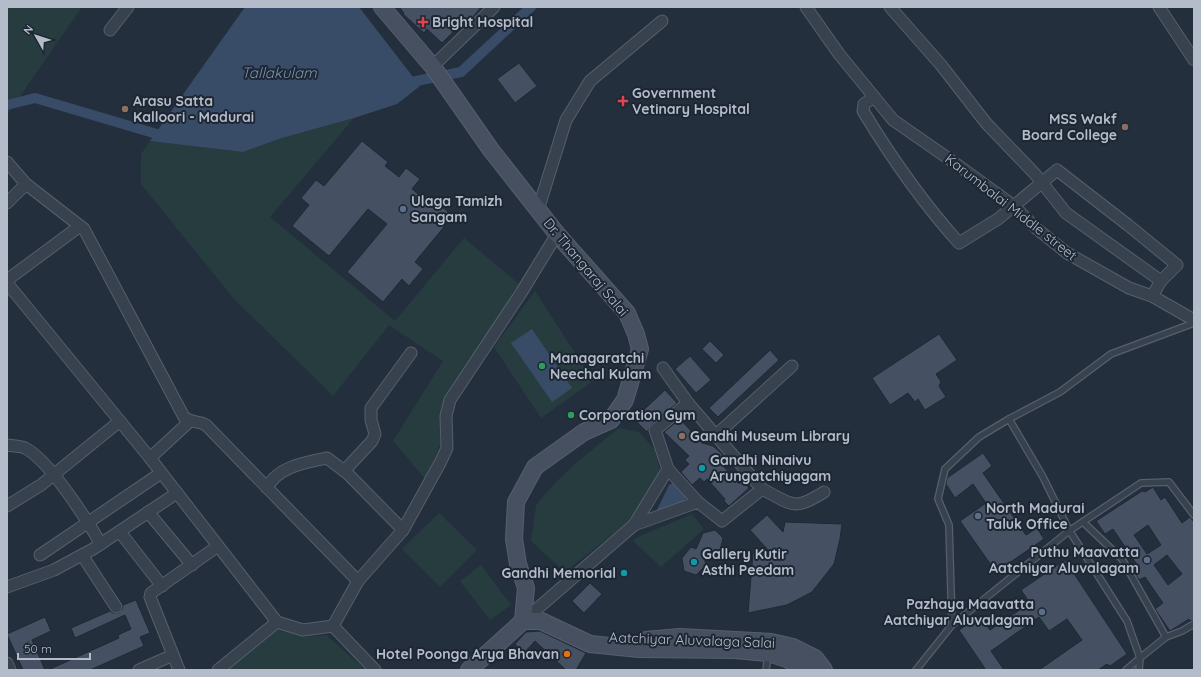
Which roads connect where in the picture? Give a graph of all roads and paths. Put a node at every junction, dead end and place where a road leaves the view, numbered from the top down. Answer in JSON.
{"nodes":[{"id":1,"x":128,"y":7,"type":"edge"},
{"id":2,"x":382,"y":7,"type":"edge"},
{"id":3,"x":494,"y":7,"type":"edge"},
{"id":4,"x":806,"y":7,"type":"edge"},
{"id":5,"x":890,"y":7,"type":"edge"},
{"id":6,"x":1159,"y":7,"type":"edge"},
{"id":7,"x":662,"y":22,"type":"dead end"},
{"id":8,"x":110,"y":30,"type":"dead end"},
{"id":9,"x":1194,"y":60,"type":"edge"},
{"id":10,"x":435,"y":71,"type":"junction"},
{"id":11,"x":874,"y":97,"type":"junction"},
{"id":12,"x":7,"y":162,"type":"edge"},
{"id":13,"x":1041,"y":182,"type":"junction"},
{"id":14,"x":26,"y":184,"type":"junction"},
{"id":15,"x":7,"y":203,"type":"edge"},
{"id":16,"x":1014,"y":206,"type":"junction"},
{"id":17,"x":538,"y":210,"type":"junction"},
{"id":18,"x":80,"y":226,"type":"junction"},
{"id":19,"x":557,"y":234,"type":"junction"},
{"id":20,"x":7,"y":280,"type":"edge"},
{"id":21,"x":1161,"y":281,"type":"junction"},
{"id":22,"x":7,"y":283,"type":"edge"},
{"id":23,"x":1152,"y":296,"type":"junction"},
{"id":24,"x":1194,"y":321,"type":"edge"},
{"id":25,"x":411,"y":353,"type":"dead end"},
{"id":26,"x":792,"y":366,"type":"dead end"},
{"id":27,"x":663,"y":368,"type":"dead end"},
{"id":28,"x":688,"y":403,"type":"junction"},
{"id":29,"x":1009,"y":419,"type":"junction"},
{"id":30,"x":120,"y":421,"type":"junction"},
{"id":31,"x":190,"y":422,"type":"junction"},
{"id":32,"x":716,"y":435,"type":"junction"},
{"id":33,"x":7,"y":445,"type":"edge"},
{"id":34,"x":150,"y":458,"type":"junction"},
{"id":35,"x":668,"y":469,"type":"junction"},
{"id":36,"x":344,"y":471,"type":"junction"},
{"id":37,"x":161,"y":472,"type":"junction"},
{"id":38,"x":53,"y":475,"type":"junction"},
{"id":39,"x":267,"y":488,"type":"junction"},
{"id":40,"x":762,"y":489,"type":"junction"},
{"id":41,"x":824,"y":492,"type":"dead end"},
{"id":42,"x":177,"y":493,"type":"junction"},
{"id":43,"x":698,"y":502,"type":"junction"},
{"id":44,"x":7,"y":506,"type":"edge"},
{"id":45,"x":148,"y":512,"type":"junction"},
{"id":46,"x":1194,"y":515,"type":"edge"},
{"id":47,"x":88,"y":522,"type":"junction"},
{"id":48,"x":1083,"y":522,"type":"junction"},
{"id":49,"x":634,"y":525,"type":"junction"},
{"id":50,"x":403,"y":530,"type":"junction"},
{"id":51,"x":1070,"y":531,"type":"junction"},
{"id":52,"x":120,"y":532,"type":"junction"},
{"id":53,"x":101,"y":544,"type":"junction"},
{"id":54,"x":218,"y":546,"type":"junction"},
{"id":55,"x":40,"y":555,"type":"dead end"},
{"id":56,"x":82,"y":555,"type":"junction"},
{"id":57,"x":192,"y":565,"type":"junction"},
{"id":58,"x":358,"y":581,"type":"junction"},
{"id":59,"x":162,"y":586,"type":"junction"},
{"id":60,"x":7,"y":587,"type":"edge"},
{"id":61,"x":116,"y":607,"type":"dead end"},
{"id":62,"x":523,"y":621,"type":"junction"},
{"id":63,"x":277,"y":622,"type":"junction"},
{"id":64,"x":1194,"y":624,"type":"edge"},
{"id":65,"x":952,"y":625,"type":"junction"},
{"id":66,"x":333,"y":626,"type":"junction"},
{"id":67,"x":1166,"y":637,"type":"junction"},
{"id":68,"x":770,"y":648,"type":"junction"},
{"id":69,"x":173,"y":655,"type":"junction"},
{"id":70,"x":1140,"y":658,"type":"junction"},
{"id":71,"x":7,"y":663,"type":"edge"},
{"id":72,"x":10,"y":670,"type":"edge"},
{"id":73,"x":139,"y":670,"type":"edge"},
{"id":74,"x":179,"y":670,"type":"edge"},
{"id":75,"x":218,"y":670,"type":"edge"},
{"id":76,"x":375,"y":670,"type":"edge"},
{"id":77,"x":469,"y":670,"type":"edge"},
{"id":78,"x":766,"y":670,"type":"edge"},
{"id":79,"x":808,"y":670,"type":"edge"},
{"id":80,"x":824,"y":670,"type":"edge"},
{"id":81,"x":916,"y":670,"type":"edge"},
{"id":82,"x":1126,"y":670,"type":"edge"},
{"id":83,"x":1139,"y":670,"type":"edge"}],
"edges":[{"from":1,"to":8,"type":"street"},
{"from":2,"to":10,"type":"street","name":"Dr. Thangaraj Salai"},
{"from":3,"to":10,"type":"street"},
{"from":4,"to":11,"type":"street","name":"Karumbalai Middle street"},
{"from":5,"to":13,"type":"street"},
{"from":6,"to":9,"type":"street"},
{"from":7,"to":17,"type":"street"},
{"from":10,"to":17,"type":"street","name":"Dr. Thangaraj Salai"},
{"from":11,"to":16,"type":"street","name":"Karumbalai Middle street"},
{"from":11,"to":16,"type":"street"},
{"from":12,"to":14,"type":"street"},
{"from":13,"to":16,"type":"street"},
{"from":13,"to":21,"type":"street"},
{"from":13,"to":21,"type":"street"},
{"from":14,"to":15,"type":"street"},
{"from":14,"to":18,"type":"street"},
{"from":16,"to":23,"type":"street","name":"Karumbalai Middle street"},
{"from":17,"to":19,"type":"street","name":"Dr. Thangaraj Salai"},
{"from":18,"to":20,"type":"street"},
{"from":18,"to":31,"type":"street"},
{"from":19,"to":50,"type":"street"},
{"from":19,"to":62,"type":"street","name":"Dr. Thangaraj Salai"},
{"from":21,"to":23,"type":"street"},
{"from":22,"to":30,"type":"street"},
{"from":23,"to":24,"type":"street","name":"Karumbalai Middle street"},
{"from":24,"to":29,"type":"lane"},
{"from":25,"to":36,"type":"street"},
{"from":26,"to":32,"type":"street"},
{"from":27,"to":28,"type":"street"},
{"from":28,"to":32,"type":"street"},
{"from":28,"to":35,"type":"street"},
{"from":29,"to":51,"type":"lane"},
{"from":29,"to":65,"type":"lane"},
{"from":30,"to":34,"type":"street"},
{"from":30,"to":38,"type":"street"},
{"from":31,"to":34,"type":"street"},
{"from":31,"to":39,"type":"street"},
{"from":32,"to":40,"type":"street"},
{"from":33,"to":38,"type":"street"},
{"from":34,"to":37,"type":"street"},
{"from":35,"to":43,"type":"street"},
{"from":35,"to":49,"type":"street"},
{"from":36,"to":39,"type":"street"},
{"from":36,"to":50,"type":"street"},
{"from":37,"to":42,"type":"street"},
{"from":37,"to":47,"type":"street"},
{"from":38,"to":44,"type":"street"},
{"from":38,"to":47,"type":"street"},
{"from":39,"to":58,"type":"street"},
{"from":40,"to":41,"type":"street"},
{"from":40,"to":43,"type":"street"},
{"from":42,"to":45,"type":"street"},
{"from":42,"to":54,"type":"street"},
{"from":43,"to":49,"type":"street"},
{"from":45,"to":52,"type":"street"},
{"from":45,"to":57,"type":"street"},
{"from":46,"to":48,"type":"lane"},
{"from":47,"to":53,"type":"street"},
{"from":47,"to":55,"type":"street"},
{"from":48,"to":51,"type":"lane"},
{"from":48,"to":67,"type":"lane"},
{"from":49,"to":62,"type":"street"},
{"from":50,"to":58,"type":"street"},
{"from":51,"to":65,"type":"lane"},
{"from":51,"to":70,"type":"lane"},
{"from":52,"to":53,"type":"street"},
{"from":52,"to":59,"type":"street"},
{"from":53,"to":56,"type":"street"},
{"from":54,"to":57,"type":"street"},
{"from":54,"to":63,"type":"street"},
{"from":56,"to":60,"type":"street"},
{"from":56,"to":61,"type":"street"},
{"from":57,"to":59,"type":"street"},
{"from":58,"to":66,"type":"street"},
{"from":59,"to":69,"type":"street"},
{"from":62,"to":68,"type":"street","name":"Aatchiyar Aluvalaga Salai"},
{"from":62,"to":77,"type":"street"},
{"from":63,"to":66,"type":"street"},
{"from":63,"to":75,"type":"street"},
{"from":64,"to":67,"type":"lane"},
{"from":65,"to":81,"type":"lane"},
{"from":66,"to":76,"type":"street"},
{"from":67,"to":70,"type":"lane"},
{"from":68,"to":78,"type":"lane"},
{"from":68,"to":79,"type":"street","name":"Aatchiyar Aluvalaga Salai"},
{"from":68,"to":80,"type":"street","name":"Aatchiyar Aluvalaga Salai"},
{"from":69,"to":73,"type":"street"},
{"from":69,"to":74,"type":"street"},
{"from":70,"to":82,"type":"lane"},
{"from":70,"to":83,"type":"lane"},
{"from":71,"to":72,"type":"street"}]}
